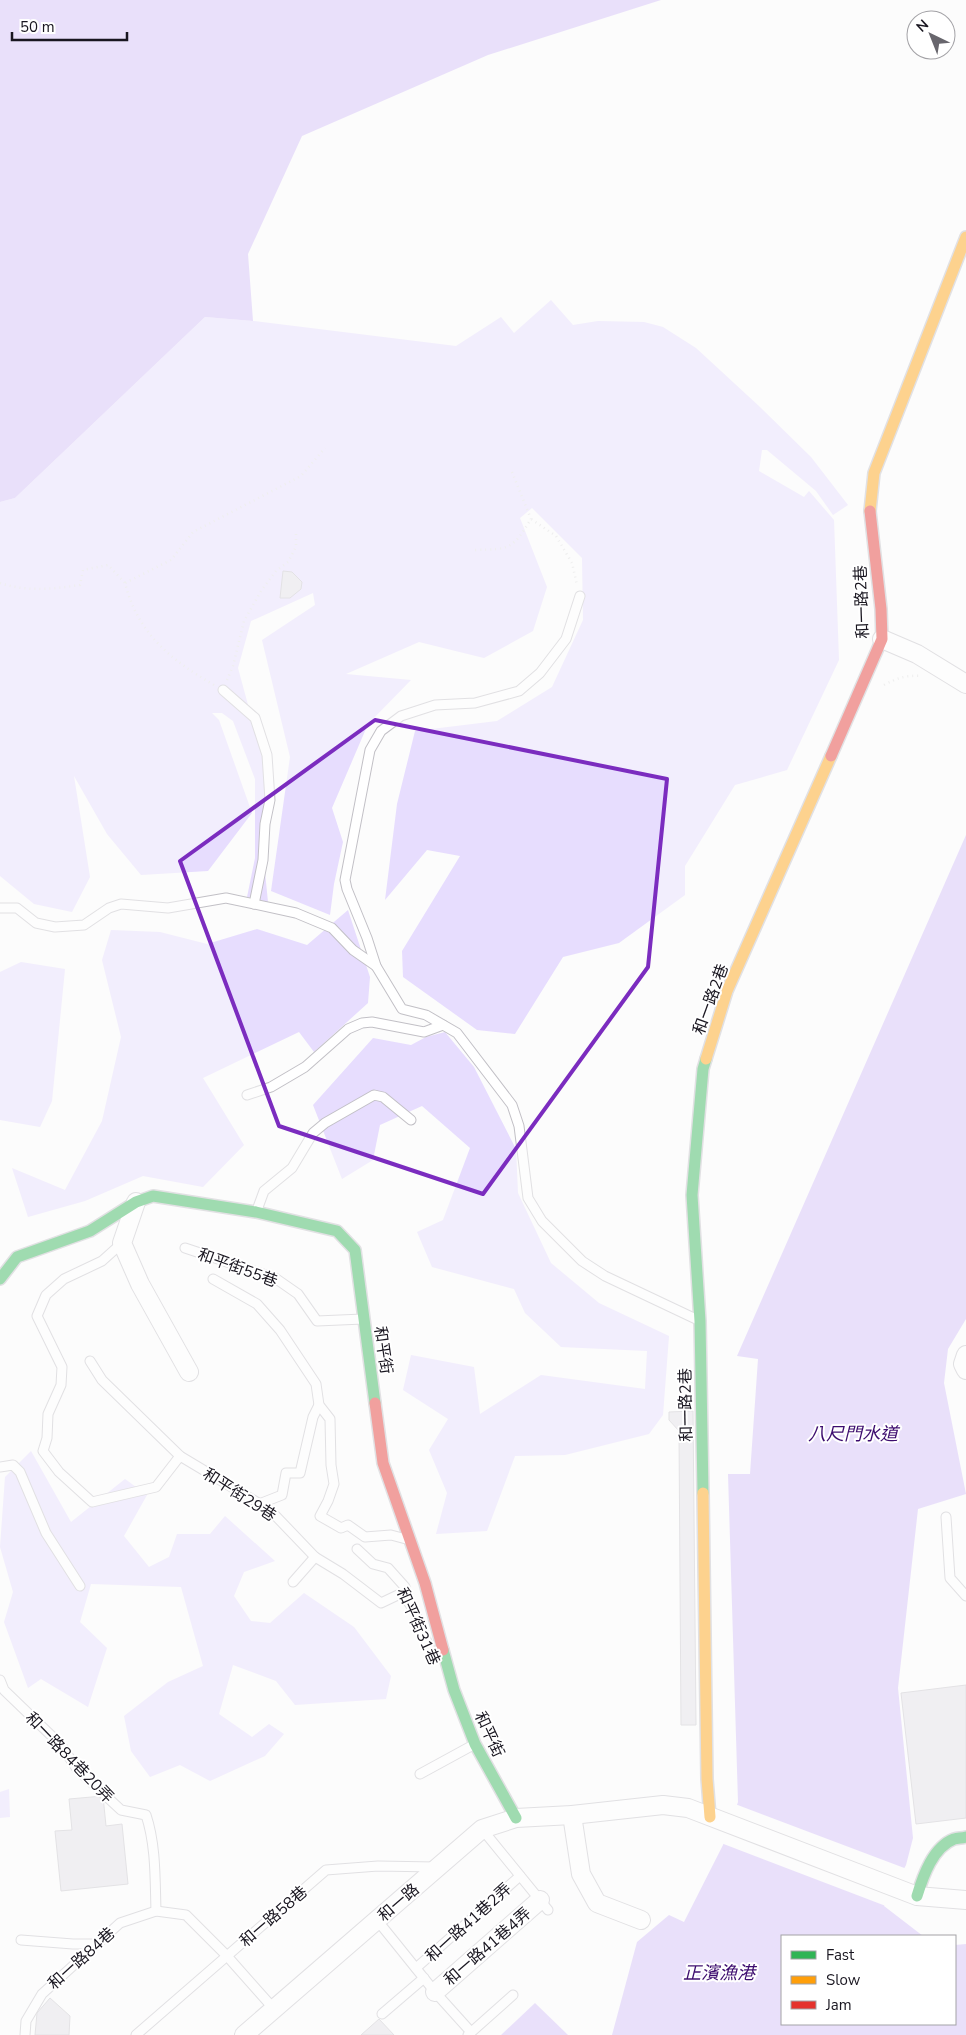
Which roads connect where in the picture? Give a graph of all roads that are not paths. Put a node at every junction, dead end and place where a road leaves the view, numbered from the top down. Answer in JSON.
{"nodes":[{"id":1,"x":966,"y":237,"type":"edge"},
{"id":2,"x":580,"y":596,"type":"road end"},
{"id":3,"x":882,"y":639,"type":"junction"},
{"id":4,"x":966,"y":684,"type":"edge"},
{"id":5,"x":223,"y":690,"type":"road end"},
{"id":6,"x":254,"y":904,"type":"junction"},
{"id":7,"x":0,"y":908,"type":"edge"},
{"id":8,"x":376,"y":966,"type":"junction"},
{"id":9,"x":443,"y":1024,"type":"junction"},
{"id":10,"x":246,"y":1095,"type":"dead end"},
{"id":11,"x":411,"y":1120,"type":"dead end"},
{"id":12,"x":136,"y":1202,"type":"junction"},
{"id":13,"x":256,"y":1212,"type":"junction"},
{"id":14,"x":122,"y":1243,"type":"junction"},
{"id":15,"x":185,"y":1248,"type":"dead end"},
{"id":16,"x":17,"y":1257,"type":"junction"},
{"id":17,"x":0,"y":1261,"type":"edge"},
{"id":18,"x":0,"y":1279,"type":"edge"},
{"id":19,"x":213,"y":1279,"type":"dead end"},
{"id":20,"x":364,"y":1319,"type":"junction"},
{"id":21,"x":700,"y":1321,"type":"junction"},
{"id":22,"x":966,"y":1355,"type":"edge"},
{"id":23,"x":90,"y":1361,"type":"dead end"},
{"id":24,"x":966,"y":1370,"type":"edge"},
{"id":25,"x":189,"y":1372,"type":"dead end"},
{"id":26,"x":319,"y":1405,"type":"junction"},
{"id":27,"x":180,"y":1456,"type":"junction"},
{"id":28,"x":0,"y":1467,"type":"edge"},
{"id":29,"x":259,"y":1504,"type":"junction"},
{"id":30,"x":946,"y":1517,"type":"dead end"},
{"id":31,"x":411,"y":1540,"type":"junction"},
{"id":32,"x":357,"y":1549,"type":"dead end"},
{"id":33,"x":315,"y":1557,"type":"junction"},
{"id":34,"x":292,"y":1582,"type":"dead end"},
{"id":35,"x":80,"y":1586,"type":"dead end"},
{"id":36,"x":402,"y":1593,"type":"junction"},
{"id":37,"x":966,"y":1596,"type":"edge"},
{"id":38,"x":0,"y":1680,"type":"edge"},
{"id":39,"x":454,"y":1690,"type":"junction"},
{"id":40,"x":475,"y":1744,"type":"junction"},
{"id":41,"x":420,"y":1774,"type":"dead end"},
{"id":42,"x":572,"y":1815,"type":"junction"},
{"id":43,"x":516,"y":1818,"type":"junction"},
{"id":44,"x":714,"y":1818,"type":"junction"},
{"id":45,"x":482,"y":1829,"type":"junction"},
{"id":46,"x":966,"y":1837,"type":"edge"},
{"id":47,"x":438,"y":1867,"type":"junction"},
{"id":48,"x":520,"y":1876,"type":"junction"},
{"id":49,"x":917,"y":1896,"type":"junction"},
{"id":50,"x":966,"y":1900,"type":"edge"},
{"id":51,"x":544,"y":1905,"type":"joint"},
{"id":52,"x":156,"y":1910,"type":"junction"},
{"id":53,"x":377,"y":1920,"type":"junction"},
{"id":54,"x":641,"y":1920,"type":"dead end"},
{"id":55,"x":21,"y":1940,"type":"dead end"},
{"id":56,"x":95,"y":1944,"type":"junction"},
{"id":57,"x":227,"y":1956,"type":"junction"},
{"id":58,"x":416,"y":1968,"type":"junction"},
{"id":59,"x":424,"y":1978,"type":"junction"},
{"id":60,"x":435,"y":1992,"type":"junction"},
{"id":61,"x":513,"y":1995,"type":"dead end"},
{"id":62,"x":274,"y":2009,"type":"junction"},
{"id":63,"x":382,"y":2014,"type":"dead end"},
{"id":64,"x":469,"y":2033,"type":"edge"},
{"id":65,"x":25,"y":2035,"type":"edge"},
{"id":66,"x":136,"y":2035,"type":"edge"},
{"id":67,"x":244,"y":2035,"type":"edge"}],
"edges":[{"from":1,"to":3,"type":"street","name":"和一路2巷"},
{"from":2,"to":8,"type":"lane"},
{"from":3,"to":4,"type":"street"},
{"from":3,"to":21,"type":"street","name":"和一路2巷"},
{"from":5,"to":6,"type":"lane"},
{"from":6,"to":7,"type":"lane"},
{"from":6,"to":8,"type":"lane"},
{"from":8,"to":9,"type":"lane"},
{"from":9,"to":10,"type":"lane"},
{"from":9,"to":21,"type":"lane"},
{"from":11,"to":13,"type":"lane"},
{"from":12,"to":13,"type":"street","name":"和平街"},
{"from":12,"to":14,"type":"street"},
{"from":12,"to":16,"type":"street","name":"和平街"},
{"from":13,"to":20,"type":"street","name":"和平街"},
{"from":14,"to":25,"type":"street"},
{"from":14,"to":27,"type":"lane"},
{"from":15,"to":20,"type":"lane","name":"和平街55巷"},
{"from":16,"to":17,"type":"lane"},
{"from":16,"to":18,"type":"street"},
{"from":19,"to":26,"type":"lane"},
{"from":20,"to":31,"type":"street","name":"和平街"},
{"from":21,"to":44,"type":"street","name":"和一路2巷"},
{"from":22,"to":24,"type":"street"},
{"from":23,"to":27,"type":"lane","name":"和平街29巷"},
{"from":26,"to":29,"type":"lane"},
{"from":26,"to":31,"type":"lane"},
{"from":27,"to":29,"type":"lane","name":"和平街29巷"},
{"from":28,"to":35,"type":"lane"},
{"from":29,"to":33,"type":"lane","name":"和平街29巷"},
{"from":30,"to":37,"type":"lane"},
{"from":31,"to":39,"type":"street","name":"和平街"},
{"from":32,"to":36,"type":"lane","name":"和平街31巷"},
{"from":33,"to":34,"type":"lane"},
{"from":33,"to":36,"type":"lane","name":"和平街29巷"},
{"from":36,"to":39,"type":"lane","name":"和平街31巷"},
{"from":38,"to":52,"type":"lane","name":"和一路84巷20弄"},
{"from":39,"to":40,"type":"street","name":"和平街"},
{"from":40,"to":41,"type":"lane"},
{"from":40,"to":43,"type":"street","name":"和平街"},
{"from":42,"to":43,"type":"street","name":"和一路"},
{"from":42,"to":44,"type":"street","name":"和一路"},
{"from":42,"to":54,"type":"street"},
{"from":43,"to":45,"type":"street","name":"和一路"},
{"from":44,"to":49,"type":"street","name":"和一路"},
{"from":45,"to":47,"type":"street","name":"和一路"},
{"from":45,"to":48,"type":"lane"},
{"from":46,"to":49,"type":"street"},
{"from":47,"to":53,"type":"street","name":"和一路"},
{"from":47,"to":57,"type":"lane","name":"和一路58巷"},
{"from":48,"to":51,"type":"lane"},
{"from":48,"to":58,"type":"lane","name":"和一路41巷2弄"},
{"from":49,"to":50,"type":"street","name":"和一路"},
{"from":51,"to":60,"type":"street","name":"和一路41巷4弄"},
{"from":52,"to":56,"type":"lane","name":"和一路84巷"},
{"from":52,"to":57,"type":"lane","name":"和一路84巷"},
{"from":53,"to":58,"type":"lane"},
{"from":53,"to":62,"type":"street","name":"和一路"},
{"from":55,"to":56,"type":"lane"},
{"from":56,"to":65,"type":"lane","name":"和一路84巷"},
{"from":57,"to":62,"type":"lane","name":"和一路84巷"},
{"from":57,"to":66,"type":"lane","name":"和一路58巷"},
{"from":58,"to":59,"type":"lane"},
{"from":59,"to":60,"type":"lane"},
{"from":59,"to":63,"type":"lane","name":"和一路41巷2弄"},
{"from":60,"to":64,"type":"lane"},
{"from":61,"to":64,"type":"lane"},
{"from":62,"to":67,"type":"street","name":"和一路"}]}
